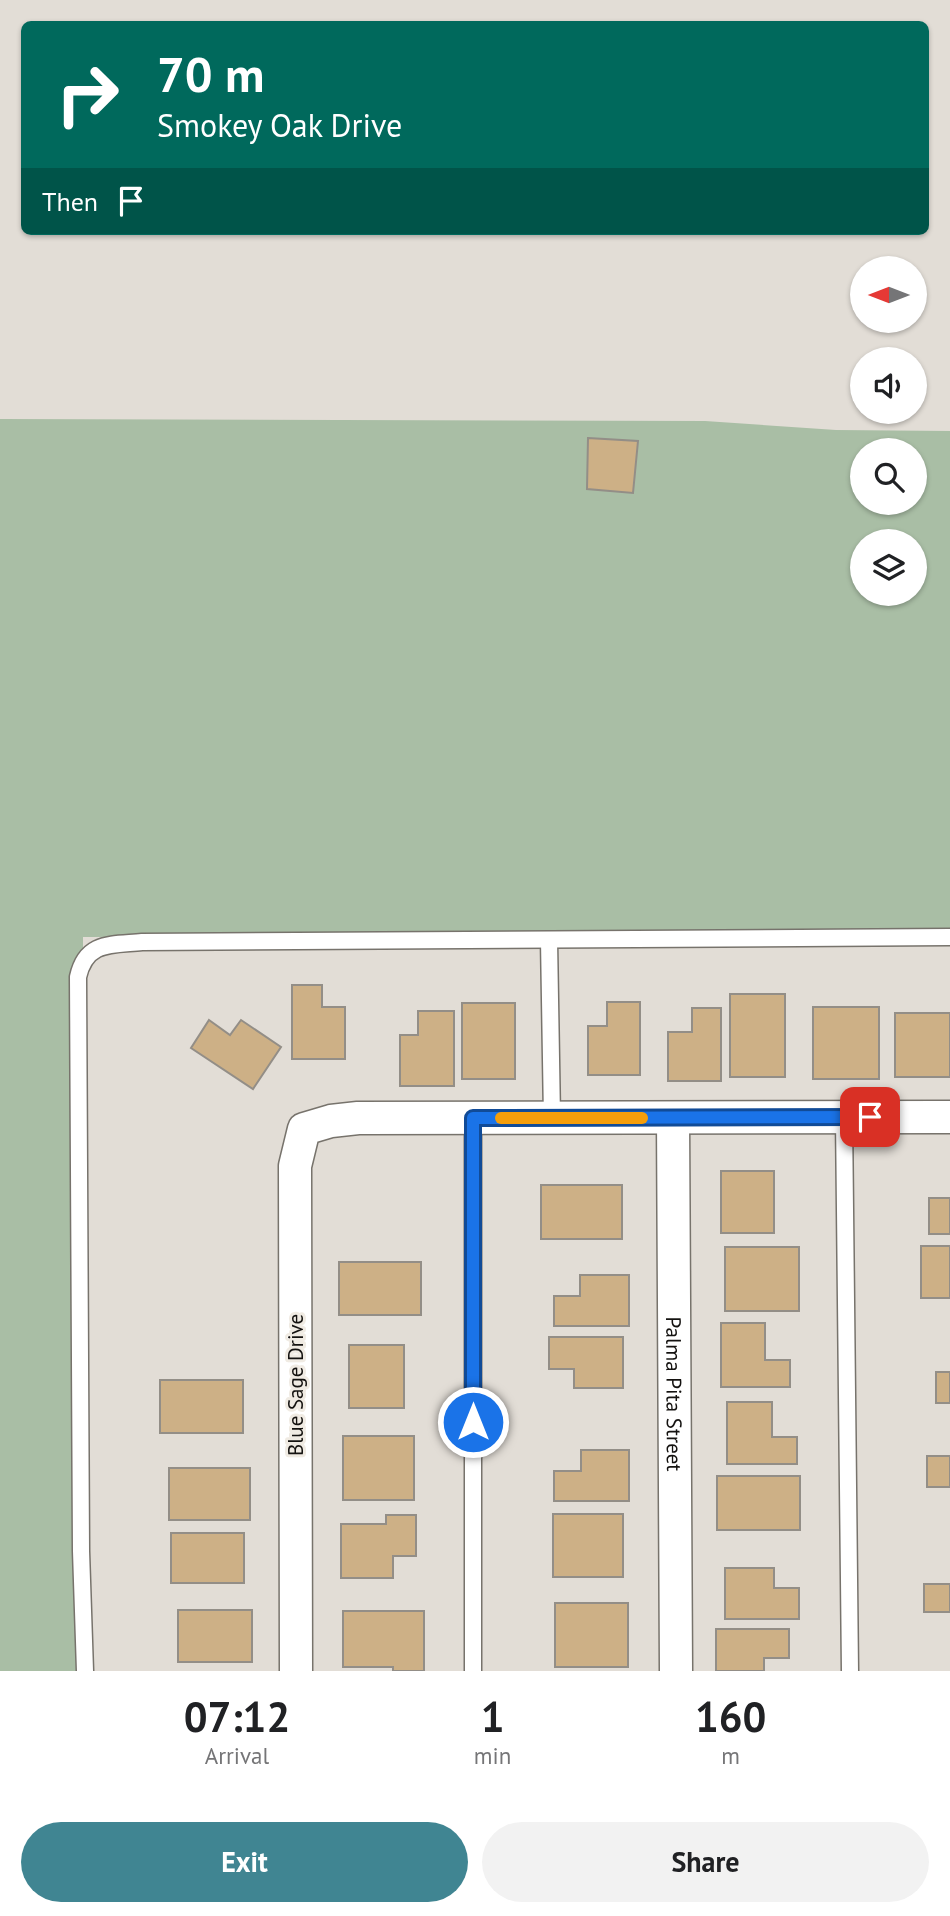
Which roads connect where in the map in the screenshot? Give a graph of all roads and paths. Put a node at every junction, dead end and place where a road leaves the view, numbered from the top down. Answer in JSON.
{"nodes":[{"id":1,"x":950,"y":937,"type":"edge"},
{"id":2,"x":549,"y":940,"type":"junction"},
{"id":3,"x":844,"y":1117,"type":"junction"},
{"id":4,"x":950,"y":1117,"type":"edge"},
{"id":5,"x":473,"y":1118,"type":"junction"},
{"id":6,"x":552,"y":1118,"type":"junction"},
{"id":7,"x":673,"y":1118,"type":"junction"},
{"id":8,"x":85,"y":1671,"type":"edge"},
{"id":9,"x":296,"y":1671,"type":"edge"},
{"id":10,"x":473,"y":1671,"type":"edge"},
{"id":11,"x":676,"y":1671,"type":"edge"},
{"id":12,"x":850,"y":1671,"type":"edge"}],
"edges":[{"from":1,"to":2,"type":"lane"},
{"from":2,"to":6,"type":"lane"},
{"from":2,"to":8,"type":"lane"},
{"from":3,"to":4,"type":"street"},
{"from":3,"to":7,"type":"street"},
{"from":3,"to":12,"type":"lane"},
{"from":5,"to":6,"type":"street"},
{"from":5,"to":9,"type":"street","name":"Blue Sage Drive"},
{"from":5,"to":10,"type":"lane"},
{"from":6,"to":7,"type":"street"},
{"from":7,"to":11,"type":"street","name":"Palma Pita Street"}]}
